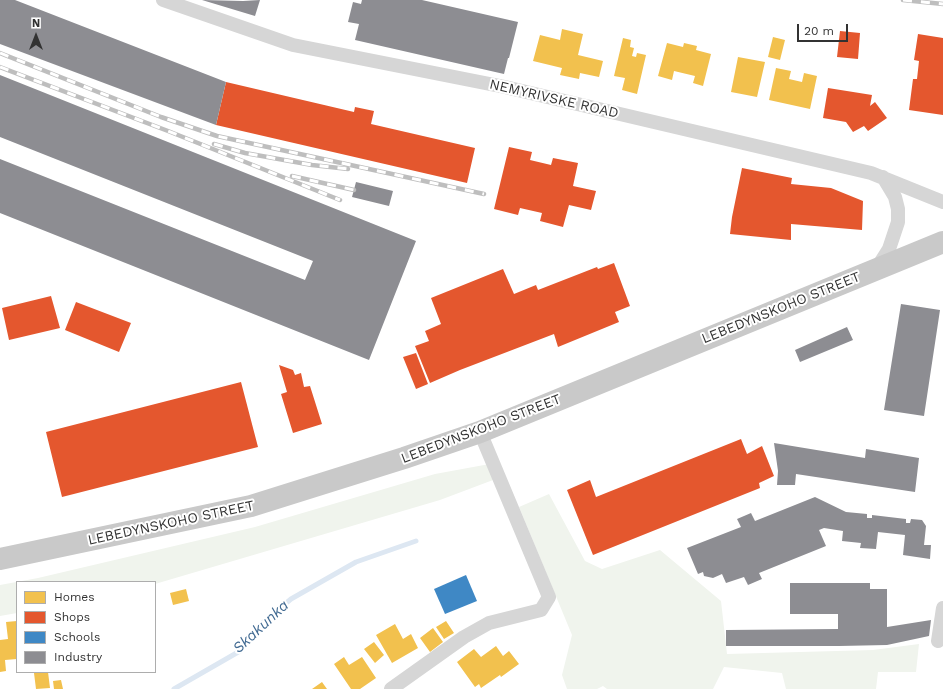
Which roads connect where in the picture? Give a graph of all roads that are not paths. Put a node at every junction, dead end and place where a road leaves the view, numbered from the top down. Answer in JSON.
{"nodes":[{"id":1,"x":163,"y":0,"type":"edge"},
{"id":2,"x":883,"y":177,"type":"junction"},
{"id":3,"x":943,"y":202,"type":"edge"},
{"id":4,"x":943,"y":242,"type":"edge"},
{"id":5,"x":876,"y":269,"type":"junction"},
{"id":6,"x":480,"y":432,"type":"junction"},
{"id":7,"x":0,"y":559,"type":"edge"},
{"id":8,"x":943,"y":608,"type":"edge"},
{"id":9,"x":938,"y":641,"type":"dead end"},
{"id":10,"x":391,"y":689,"type":"edge"}],
"edges":[{"from":1,"to":2,"type":"street","name":"NEMYRIVSKE ROAD"},
{"from":2,"to":3,"type":"street","name":"NEMYRIVSKE ROAD"},
{"from":2,"to":5,"type":"street"},
{"from":4,"to":5,"type":"main road","name":"LEBEDYNSKOHO STREET"},
{"from":5,"to":6,"type":"main road","name":"LEBEDYNSKOHO STREET"},
{"from":6,"to":7,"type":"main road","name":"LEBEDYNSKOHO STREET"},
{"from":6,"to":10,"type":"street"},
{"from":8,"to":9,"type":"street"}]}
